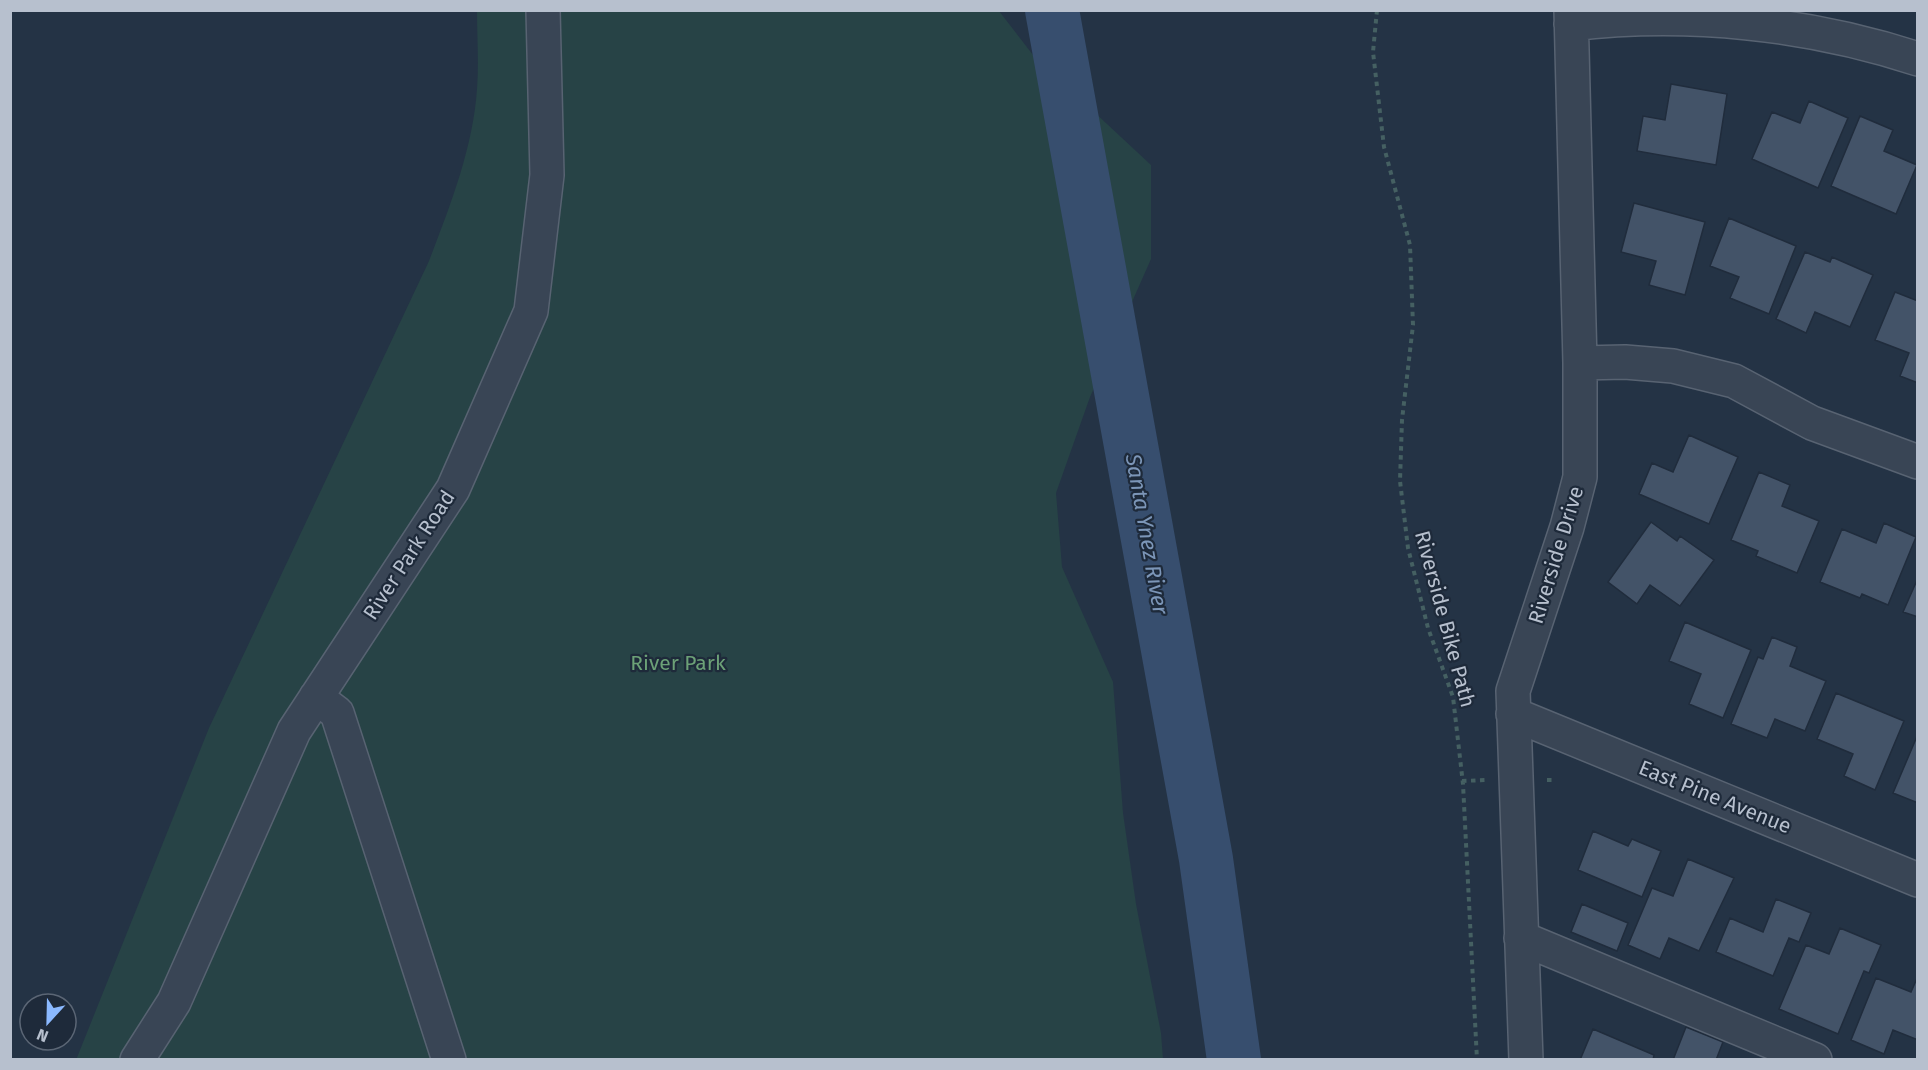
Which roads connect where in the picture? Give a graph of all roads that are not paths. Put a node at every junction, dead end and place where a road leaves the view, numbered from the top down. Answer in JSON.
{"nodes":[{"id":1,"x":543,"y":10,"type":"edge"},
{"id":2,"x":1571,"y":17,"type":"edge"},
{"id":3,"x":1917,"y":60,"type":"edge"},
{"id":4,"x":1580,"y":363,"type":"junction"},
{"id":5,"x":1917,"y":462,"type":"edge"},
{"id":6,"x":316,"y":697,"type":"junction"},
{"id":7,"x":1513,"y":714,"type":"junction"},
{"id":8,"x":1917,"y":880,"type":"edge"},
{"id":9,"x":1521,"y":938,"type":"junction"},
{"id":10,"x":137,"y":1059,"type":"edge"},
{"id":11,"x":449,"y":1059,"type":"edge"},
{"id":12,"x":1526,"y":1059,"type":"edge"},
{"id":13,"x":1815,"y":1059,"type":"edge"}],
"edges":[{"from":1,"to":6,"type":"street","name":"River Park Road"},
{"from":2,"to":3,"type":"street"},
{"from":2,"to":4,"type":"street","name":"Riverside Drive"},
{"from":4,"to":5,"type":"street"},
{"from":4,"to":7,"type":"street","name":"Riverside Drive"},
{"from":6,"to":10,"type":"street","name":"River Park Road"},
{"from":6,"to":11,"type":"street"},
{"from":7,"to":8,"type":"street","name":"East Pine Avenue"},
{"from":7,"to":9,"type":"street","name":"Riverside Drive"},
{"from":9,"to":12,"type":"street","name":"Riverside Drive"},
{"from":9,"to":13,"type":"street"}]}
